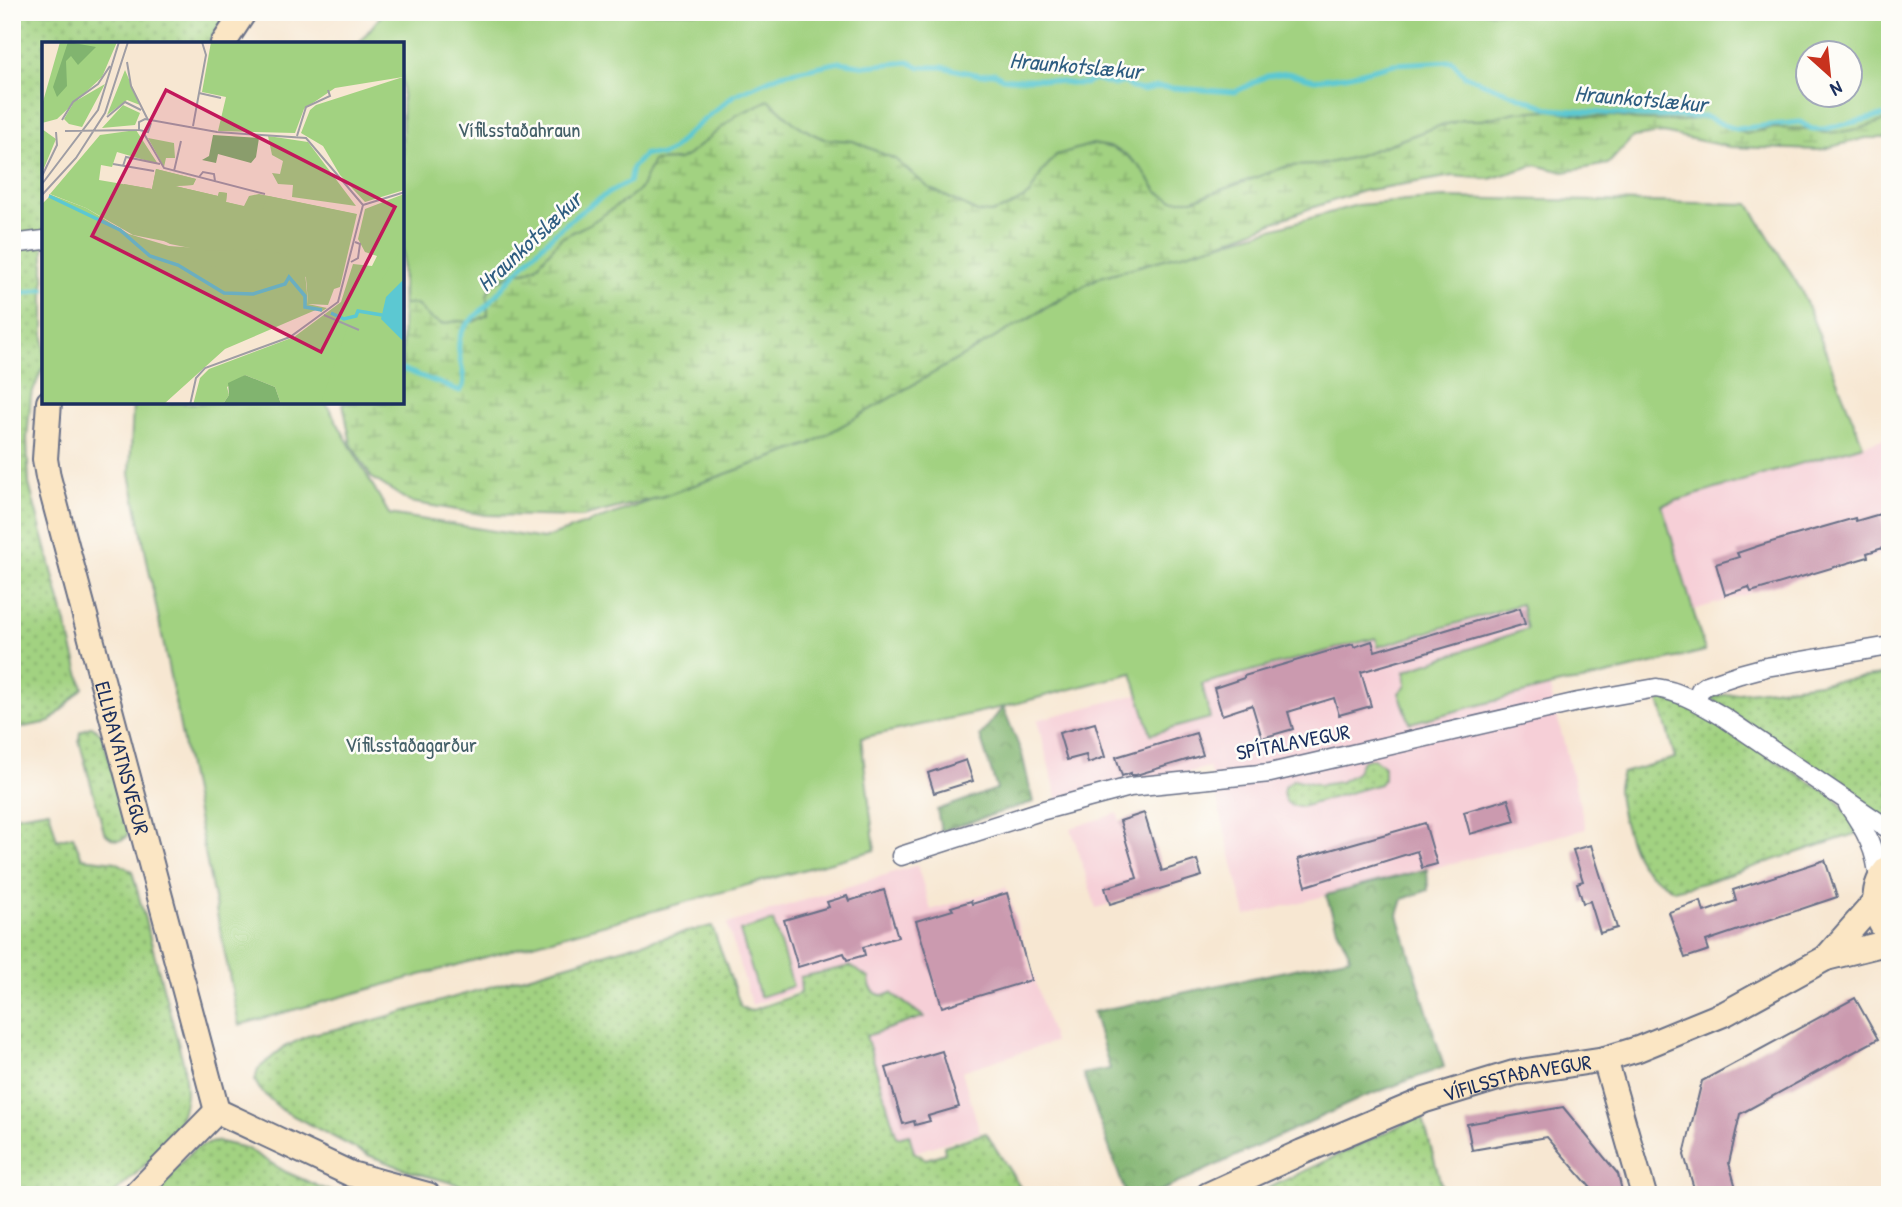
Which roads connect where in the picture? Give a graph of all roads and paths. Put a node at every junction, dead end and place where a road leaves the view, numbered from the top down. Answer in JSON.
{"nodes":[{"id":1,"x":244,"y":12,"type":"edge"},
{"id":2,"x":224,"y":42,"type":"edge"},
{"id":3,"x":42,"y":240,"type":"edge"},
{"id":4,"x":12,"y":244,"type":"edge"},
{"id":5,"x":49,"y":404,"type":"edge"},
{"id":6,"x":1890,"y":646,"type":"edge"},
{"id":7,"x":1696,"y":701,"type":"junction"},
{"id":8,"x":1846,"y":802,"type":"junction"},
{"id":9,"x":1890,"y":830,"type":"edge"},
{"id":10,"x":901,"y":856,"type":"dead end"},
{"id":11,"x":1881,"y":883,"type":"edge"},
{"id":12,"x":1890,"y":936,"type":"edge"},
{"id":13,"x":1890,"y":942,"type":"edge"},
{"id":14,"x":1826,"y":958,"type":"junction"},
{"id":15,"x":1605,"y":1059,"type":"junction"},
{"id":16,"x":217,"y":1111,"type":"junction"},
{"id":17,"x":135,"y":1195,"type":"edge"},
{"id":18,"x":428,"y":1195,"type":"edge"},
{"id":19,"x":1209,"y":1195,"type":"edge"},
{"id":20,"x":1644,"y":1195,"type":"edge"}],
"edges":[{"from":1,"to":2,"type":"main road"},
{"from":3,"to":4,"type":"street"},
{"from":5,"to":16,"type":"main road","name":"ELLIÐAVATNSVEGUR"},
{"from":6,"to":7,"type":"street"},
{"from":7,"to":8,"type":"street","name":"SPÍTALAVEGUR"},
{"from":7,"to":10,"type":"street","name":"SPÍTALAVEGUR"},
{"from":8,"to":9,"type":"street","name":"SPÍTALAVEGUR"},
{"from":8,"to":11,"type":"street","name":"SPÍTALAVEGUR"},
{"from":11,"to":12,"type":"main road"},
{"from":11,"to":14,"type":"main road","name":"VÍFILSSTAÐAVEGUR"},
{"from":13,"to":14,"type":"main road","name":"VÍFILSSTAÐAVEGUR"},
{"from":14,"to":15,"type":"main road","name":"VÍFILSSTAÐAVEGUR"},
{"from":15,"to":19,"type":"main road","name":"VÍFILSSTAÐAVEGUR"},
{"from":15,"to":20,"type":"main road"},
{"from":16,"to":17,"type":"main road"},
{"from":16,"to":18,"type":"main road"}]}
